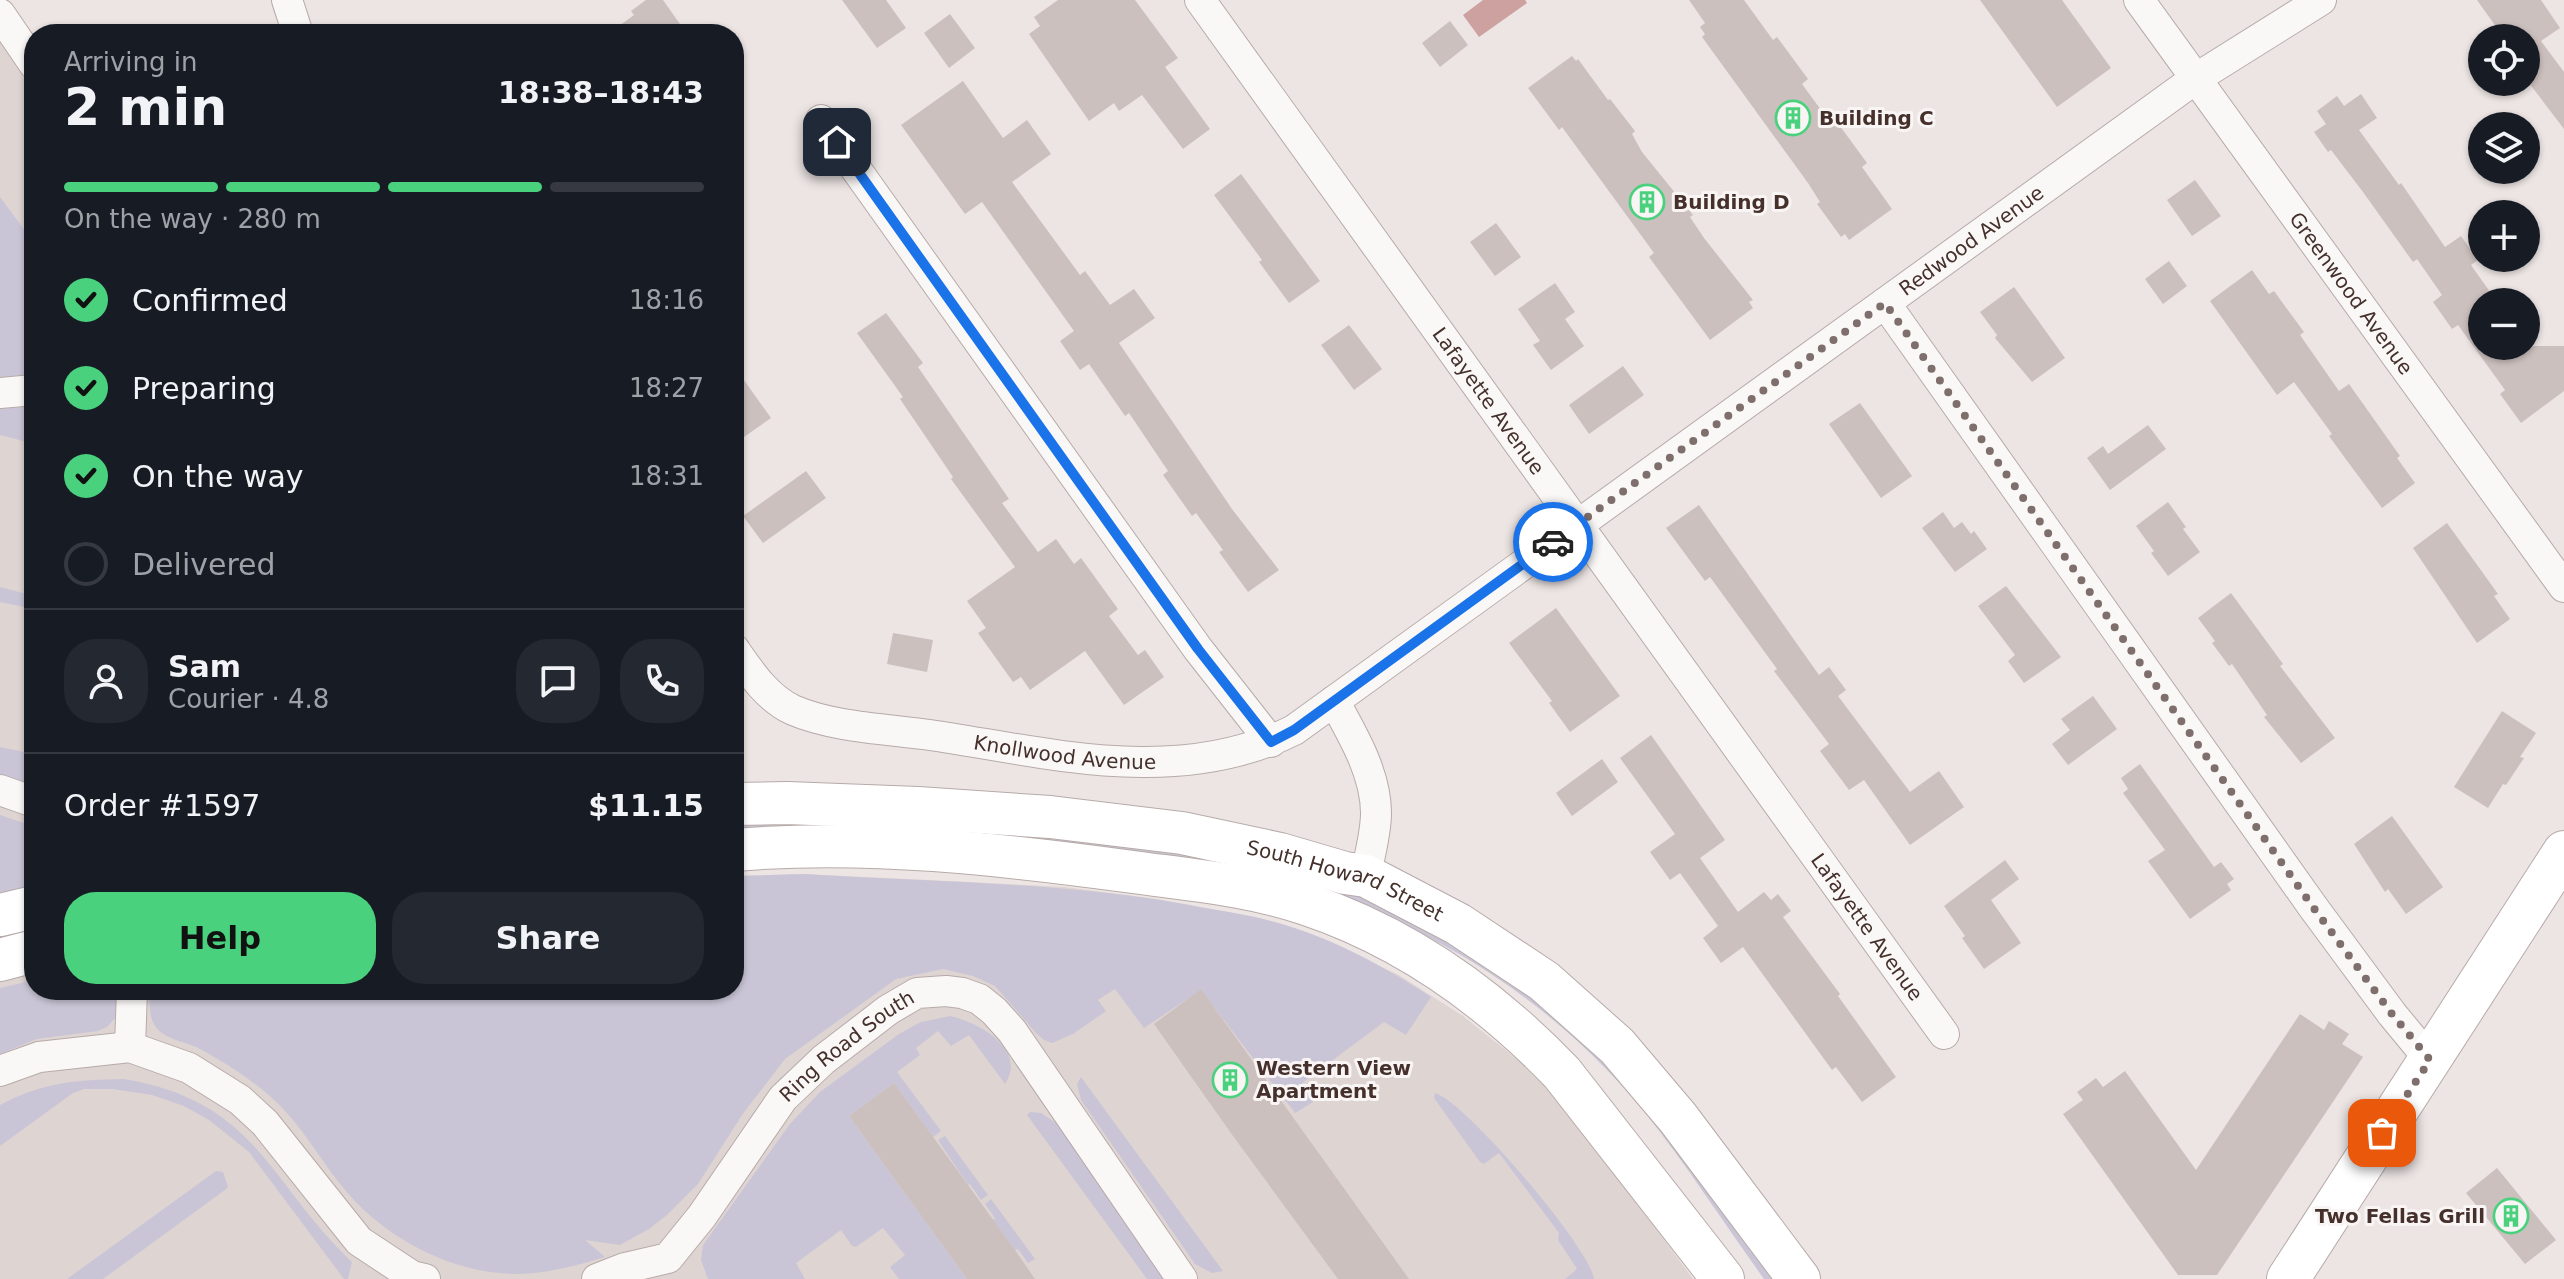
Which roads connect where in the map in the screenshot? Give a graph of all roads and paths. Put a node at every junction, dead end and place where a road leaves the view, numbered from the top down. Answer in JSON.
{"nodes":[{"id":1,"x":287,"y":0,"type":"edge"},
{"id":2,"x":1200,"y":0,"type":"edge"},
{"id":3,"x":2139,"y":0,"type":"edge"},
{"id":4,"x":2321,"y":0,"type":"edge"},
{"id":5,"x":0,"y":14,"type":"edge"},
{"id":6,"x":295,"y":24,"type":"edge"},
{"id":7,"x":24,"y":49,"type":"edge"},
{"id":8,"x":2195,"y":79,"type":"junction"},
{"id":9,"x":821,"y":120,"type":"dead end"},
{"id":10,"x":1885,"y":303,"type":"junction"},
{"id":11,"x":24,"y":391,"type":"edge"},
{"id":12,"x":0,"y":393,"type":"edge"},
{"id":13,"x":1579,"y":523,"type":"junction"},
{"id":14,"x":2564,"y":587,"type":"edge"},
{"id":15,"x":1395,"y":656,"type":"joint"},
{"id":16,"x":744,"y":664,"type":"edge"},
{"id":17,"x":1334,"y":701,"type":"junction"},
{"id":18,"x":1271,"y":742,"type":"junction"},
{"id":19,"x":0,"y":790,"type":"edge"},
{"id":20,"x":24,"y":798,"type":"edge"},
{"id":21,"x":744,"y":804,"type":"edge"},
{"id":22,"x":744,"y":849,"type":"edge"},
{"id":23,"x":2564,"y":852,"type":"edge"},
{"id":24,"x":1366,"y":876,"type":"junction"},
{"id":25,"x":24,"y":909,"type":"edge"},
{"id":26,"x":0,"y":915,"type":"edge"},
{"id":27,"x":24,"y":954,"type":"edge"},
{"id":28,"x":0,"y":960,"type":"edge"},
{"id":29,"x":132,"y":1000,"type":"edge"},
{"id":30,"x":1944,"y":1034,"type":"dead end"},
{"id":31,"x":130,"y":1047,"type":"junction"},
{"id":32,"x":2430,"y":1060,"type":"junction"},
{"id":33,"x":0,"y":1071,"type":"edge"},
{"id":34,"x":415,"y":1278,"type":"edge"},
{"id":35,"x":597,"y":1279,"type":"edge"},
{"id":36,"x":1182,"y":1279,"type":"edge"},
{"id":37,"x":1723,"y":1279,"type":"edge"},
{"id":38,"x":1799,"y":1279,"type":"edge"},
{"id":39,"x":2288,"y":1279,"type":"edge"}],
"edges":[{"from":1,"to":6,"type":"street"},
{"from":2,"to":13,"type":"street","name":"Lafayette Avenue"},
{"from":3,"to":8,"type":"street","name":"Greenwood Avenue"},
{"from":4,"to":8,"type":"street","name":"Redwood Avenue"},
{"from":5,"to":7,"type":"street"},
{"from":8,"to":10,"type":"street","name":"Redwood Avenue"},
{"from":8,"to":14,"type":"street","name":"Greenwood Avenue"},
{"from":9,"to":18,"type":"street"},
{"from":10,"to":13,"type":"street","name":"Redwood Avenue"},
{"from":10,"to":32,"type":"street"},
{"from":11,"to":12,"type":"street"},
{"from":13,"to":15,"type":"street","name":"Redwood Avenue"},
{"from":13,"to":30,"type":"street","name":"Lafayette Avenue"},
{"from":15,"to":17,"type":"street","name":"Knollwood Avenue"},
{"from":16,"to":18,"type":"street","name":"Knollwood Avenue"},
{"from":17,"to":18,"type":"street","name":"Knollwood Avenue"},
{"from":17,"to":24,"type":"street"},
{"from":19,"to":20,"type":"street"},
{"from":21,"to":24,"type":"street","name":"South Howard Street"},
{"from":22,"to":37,"type":"street","name":"South Howard Street"},
{"from":23,"to":32,"type":"street"},
{"from":24,"to":38,"type":"street","name":"South Howard Street"},
{"from":25,"to":26,"type":"street"},
{"from":27,"to":28,"type":"street"},
{"from":29,"to":31,"type":"street"},
{"from":31,"to":33,"type":"street"},
{"from":31,"to":34,"type":"street"},
{"from":32,"to":39,"type":"street"},
{"from":35,"to":36,"type":"street","name":"Ring Road South"}]}
